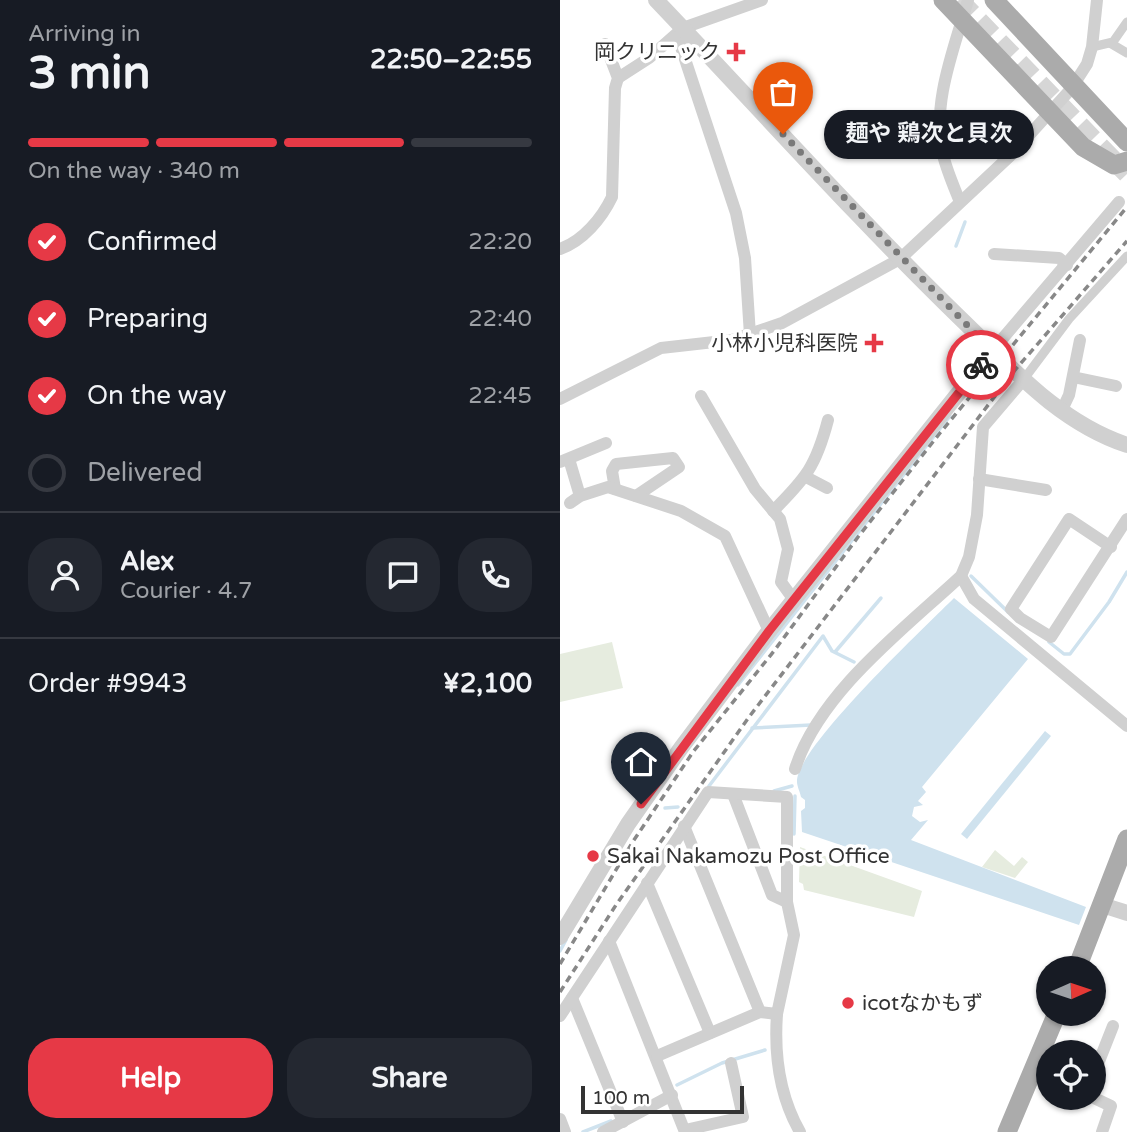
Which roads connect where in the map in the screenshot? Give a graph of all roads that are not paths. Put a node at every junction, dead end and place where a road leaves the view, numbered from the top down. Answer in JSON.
{"nodes":[{"id":1,"x":656,"y":0,"type":"edge"},
{"id":2,"x":762,"y":0,"type":"edge"},
{"id":3,"x":943,"y":0,"type":"edge"},
{"id":4,"x":968,"y":0,"type":"edge"},
{"id":5,"x":994,"y":0,"type":"edge"},
{"id":6,"x":1097,"y":0,"type":"edge"},
{"id":7,"x":962,"y":21,"type":"junction"},
{"id":8,"x":1127,"y":22,"type":"edge"},
{"id":9,"x":680,"y":32,"type":"junction"},
{"id":10,"x":1110,"y":43,"type":"junction"},
{"id":11,"x":604,"y":44,"type":"dead end"},
{"id":12,"x":1092,"y":47,"type":"junction"},
{"id":13,"x":1127,"y":53,"type":"edge"},
{"id":14,"x":618,"y":78,"type":"junction"},
{"id":15,"x":1073,"y":84,"type":"junction"},
{"id":16,"x":1050,"y":113,"type":"junction"},
{"id":17,"x":1125,"y":138,"type":"edge"},
{"id":18,"x":1127,"y":161,"type":"edge"},
{"id":19,"x":960,"y":202,"type":"junction"},
{"id":20,"x":1119,"y":202,"type":"dead end"},
{"id":21,"x":560,"y":249,"type":"edge"},
{"id":22,"x":994,"y":254,"type":"dead end"},
{"id":23,"x":1127,"y":256,"type":"edge"},
{"id":24,"x":900,"y":259,"type":"junction"},
{"id":25,"x":1067,"y":265,"type":"junction"},
{"id":26,"x":750,"y":335,"type":"junction"},
{"id":27,"x":1080,"y":340,"type":"dead end"},
{"id":28,"x":992,"y":351,"type":"junction"},
{"id":29,"x":1073,"y":377,"type":"junction"},
{"id":30,"x":1024,"y":379,"type":"junction"},
{"id":31,"x":1116,"y":386,"type":"dead end"},
{"id":32,"x":701,"y":396,"type":"dead end"},
{"id":33,"x":560,"y":400,"type":"edge"},
{"id":34,"x":1061,"y":412,"type":"junction"},
{"id":35,"x":828,"y":420,"type":"dead end"},
{"id":36,"x":606,"y":443,"type":"dead end"},
{"id":37,"x":1127,"y":445,"type":"edge"},
{"id":38,"x":564,"y":460,"type":"edge"},
{"id":39,"x":806,"y":477,"type":"junction"},
{"id":40,"x":979,"y":478,"type":"junction"},
{"id":41,"x":827,"y":488,"type":"dead end"},
{"id":42,"x":615,"y":489,"type":"junction"},
{"id":43,"x":1046,"y":489,"type":"dead end"},
{"id":44,"x":636,"y":496,"type":"junction"},
{"id":45,"x":773,"y":511,"type":"junction"},
{"id":46,"x":1127,"y":519,"type":"edge"},
{"id":47,"x":1111,"y":547,"type":"junction"},
{"id":48,"x":961,"y":576,"type":"junction"},
{"id":49,"x":942,"y":592,"type":"junction"},
{"id":50,"x":974,"y":599,"type":"junction"},
{"id":51,"x":794,"y":600,"type":"junction"},
{"id":52,"x":769,"y":631,"type":"junction"},
{"id":53,"x":1127,"y":726,"type":"edge"},
{"id":54,"x":795,"y":769,"type":"dead end"},
{"id":55,"x":733,"y":794,"type":"junction"},
{"id":56,"x":684,"y":826,"type":"junction"},
{"id":57,"x":1127,"y":839,"type":"edge"},
{"id":58,"x":647,"y":883,"type":"junction"},
{"id":59,"x":787,"y":902,"type":"junction"},
{"id":60,"x":1102,"y":905,"type":"junction"},
{"id":61,"x":1127,"y":913,"type":"edge"},
{"id":62,"x":560,"y":937,"type":"edge"},
{"id":63,"x":609,"y":941,"type":"junction"},
{"id":64,"x":1082,"y":956,"type":"edge"},
{"id":65,"x":572,"y":998,"type":"junction"},
{"id":66,"x":760,"y":1012,"type":"junction"},
{"id":67,"x":777,"y":1014,"type":"junction"},
{"id":68,"x":560,"y":1016,"type":"edge"},
{"id":69,"x":1113,"y":1026,"type":"dead end"},
{"id":70,"x":710,"y":1033,"type":"junction"},
{"id":71,"x":1106,"y":1044,"type":"edge"},
{"id":72,"x":657,"y":1056,"type":"junction"},
{"id":73,"x":731,"y":1063,"type":"dead end"},
{"id":74,"x":1036,"y":1082,"type":"edge"},
{"id":75,"x":672,"y":1095,"type":"junction"},
{"id":76,"x":1106,"y":1104,"type":"edge"},
{"id":77,"x":560,"y":1119,"type":"edge"},
{"id":78,"x":623,"y":1122,"type":"junction"},
{"id":79,"x":685,"y":1131,"type":"edge"},
{"id":80,"x":565,"y":1132,"type":"edge"},
{"id":81,"x":603,"y":1132,"type":"edge"},
{"id":82,"x":800,"y":1132,"type":"edge"},
{"id":83,"x":1007,"y":1132,"type":"edge"},
{"id":84,"x":1102,"y":1132,"type":"edge"}],
"edges":[{"from":1,"to":9,"type":"street"},
{"from":2,"to":9,"type":"street"},
{"from":3,"to":7,"type":"main road"},
{"from":4,"to":7,"type":"street"},
{"from":5,"to":15,"type":"main road"},
{"from":6,"to":12,"type":"street"},
{"from":7,"to":16,"type":"main road"},
{"from":7,"to":19,"type":"street"},
{"from":8,"to":10,"type":"street"},
{"from":9,"to":14,"type":"street"},
{"from":9,"to":24,"type":"street"},
{"from":9,"to":26,"type":"street"},
{"from":10,"to":12,"type":"street"},
{"from":10,"to":13,"type":"street"},
{"from":11,"to":14,"type":"street"},
{"from":12,"to":15,"type":"street"},
{"from":14,"to":21,"type":"street"},
{"from":15,"to":16,"type":"street"},
{"from":15,"to":17,"type":"main road"},
{"from":16,"to":18,"type":"main road"},
{"from":16,"to":19,"type":"street"},
{"from":19,"to":24,"type":"street"},
{"from":20,"to":25,"type":"street"},
{"from":22,"to":25,"type":"street"},
{"from":23,"to":30,"type":"street"},
{"from":24,"to":26,"type":"street"},
{"from":24,"to":28,"type":"street"},
{"from":25,"to":28,"type":"street"},
{"from":26,"to":33,"type":"street"},
{"from":27,"to":29,"type":"street"},
{"from":28,"to":30,"type":"street"},
{"from":28,"to":51,"type":"street"},
{"from":29,"to":31,"type":"street"},
{"from":29,"to":34,"type":"street"},
{"from":30,"to":34,"type":"street"},
{"from":30,"to":40,"type":"street"},
{"from":32,"to":45,"type":"street"},
{"from":34,"to":37,"type":"street"},
{"from":35,"to":39,"type":"street"},
{"from":36,"to":38,"type":"street"},
{"from":38,"to":42,"type":"street"},
{"from":39,"to":41,"type":"street"},
{"from":39,"to":45,"type":"street"},
{"from":40,"to":43,"type":"street"},
{"from":40,"to":48,"type":"street"},
{"from":42,"to":44,"type":"street"},
{"from":42,"to":44,"type":"street"},
{"from":44,"to":52,"type":"street"},
{"from":45,"to":51,"type":"street"},
{"from":46,"to":47,"type":"street"},
{"from":47,"to":47,"type":"street"},
{"from":48,"to":49,"type":"street"},
{"from":48,"to":50,"type":"street"},
{"from":49,"to":50,"type":"street"},
{"from":49,"to":54,"type":"street"},
{"from":50,"to":53,"type":"street"},
{"from":51,"to":52,"type":"street"},
{"from":52,"to":62,"type":"street"},
{"from":55,"to":56,"type":"street"},
{"from":55,"to":59,"type":"street"},
{"from":55,"to":59,"type":"street"},
{"from":56,"to":58,"type":"street"},
{"from":56,"to":66,"type":"street"},
{"from":57,"to":60,"type":"main road"},
{"from":58,"to":63,"type":"street"},
{"from":58,"to":70,"type":"street"},
{"from":59,"to":67,"type":"street"},
{"from":60,"to":61,"type":"street"},
{"from":60,"to":64,"type":"main road"},
{"from":63,"to":65,"type":"street"},
{"from":63,"to":72,"type":"street"},
{"from":65,"to":68,"type":"street"},
{"from":65,"to":78,"type":"street"},
{"from":66,"to":67,"type":"street"},
{"from":66,"to":70,"type":"street"},
{"from":67,"to":82,"type":"street"},
{"from":69,"to":71,"type":"street"},
{"from":70,"to":72,"type":"street"},
{"from":72,"to":75,"type":"street"},
{"from":73,"to":79,"type":"street"},
{"from":74,"to":83,"type":"main road"},
{"from":75,"to":78,"type":"street"},
{"from":75,"to":79,"type":"street"},
{"from":76,"to":84,"type":"street"},
{"from":77,"to":80,"type":"street"},
{"from":78,"to":81,"type":"street"}]}
